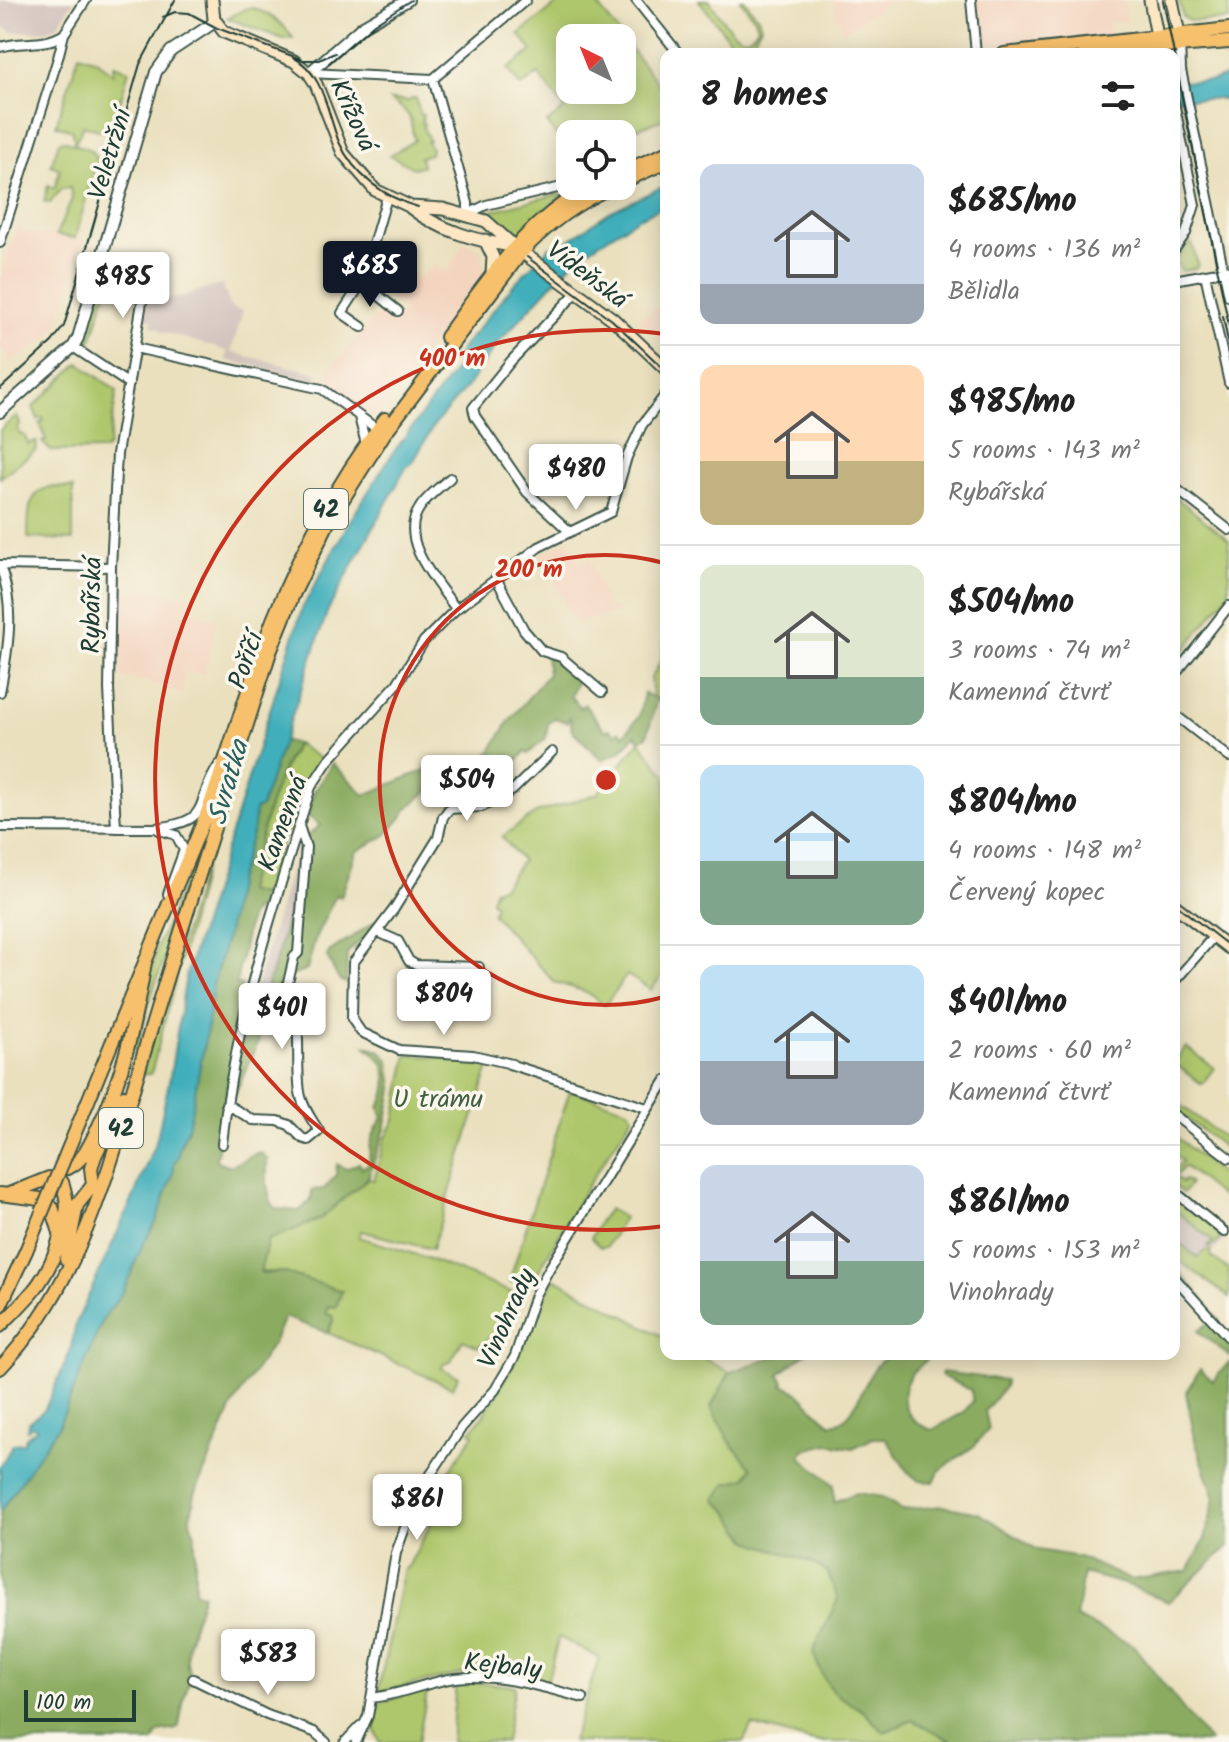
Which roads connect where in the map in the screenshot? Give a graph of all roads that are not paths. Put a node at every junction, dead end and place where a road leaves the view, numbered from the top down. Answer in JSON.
{"nodes":[{"id":1,"x":86,"y":0,"type":"edge"},
{"id":2,"x":212,"y":0,"type":"edge"},
{"id":3,"x":408,"y":0,"type":"edge"},
{"id":4,"x":526,"y":0,"type":"edge"},
{"id":5,"x":636,"y":0,"type":"edge"},
{"id":6,"x":971,"y":0,"type":"edge"},
{"id":7,"x":1150,"y":0,"type":"edge"},
{"id":8,"x":1172,"y":0,"type":"edge"},
{"id":9,"x":215,"y":22,"type":"junction"},
{"id":10,"x":1229,"y":29,"type":"edge"},
{"id":11,"x":64,"y":34,"type":"junction"},
{"id":12,"x":1180,"y":39,"type":"junction"},
{"id":13,"x":1229,"y":42,"type":"edge"},
{"id":14,"x":1159,"y":44,"type":"edge"},
{"id":15,"x":0,"y":47,"type":"edge"},
{"id":16,"x":674,"y":48,"type":"edge"},
{"id":17,"x":975,"y":48,"type":"edge"},
{"id":18,"x":1097,"y":48,"type":"edge"},
{"id":19,"x":1127,"y":48,"type":"edge"},
{"id":20,"x":309,"y":73,"type":"junction"},
{"id":21,"x":433,"y":79,"type":"junction"},
{"id":22,"x":1180,"y":134,"type":"edge"},
{"id":23,"x":660,"y":156,"type":"edge"},
{"id":24,"x":660,"y":165,"type":"edge"},
{"id":25,"x":636,"y":166,"type":"edge"},
{"id":26,"x":636,"y":176,"type":"edge"},
{"id":27,"x":556,"y":188,"type":"edge"},
{"id":28,"x":387,"y":197,"type":"junction"},
{"id":29,"x":570,"y":200,"type":"edge"},
{"id":30,"x":589,"y":200,"type":"edge"},
{"id":31,"x":411,"y":207,"type":"junction"},
{"id":32,"x":468,"y":214,"type":"junction"},
{"id":33,"x":485,"y":240,"type":"junction"},
{"id":34,"x":1180,"y":242,"type":"edge"},
{"id":35,"x":0,"y":243,"type":"edge"},
{"id":36,"x":520,"y":250,"type":"junction"},
{"id":37,"x":1226,"y":270,"type":"edge"},
{"id":38,"x":492,"y":274,"type":"junction"},
{"id":39,"x":1205,"y":274,"type":"junction"},
{"id":40,"x":1180,"y":279,"type":"edge"},
{"id":41,"x":362,"y":282,"type":"junction"},
{"id":42,"x":577,"y":292,"type":"junction"},
{"id":43,"x":143,"y":296,"type":"dead end"},
{"id":44,"x":1229,"y":296,"type":"edge"},
{"id":45,"x":398,"y":311,"type":"dead end"},
{"id":46,"x":362,"y":327,"type":"dead end"},
{"id":47,"x":73,"y":347,"type":"junction"},
{"id":48,"x":135,"y":348,"type":"junction"},
{"id":49,"x":660,"y":363,"type":"edge"},
{"id":50,"x":1229,"y":383,"type":"edge"},
{"id":51,"x":129,"y":384,"type":"junction"},
{"id":52,"x":660,"y":402,"type":"edge"},
{"id":53,"x":0,"y":412,"type":"edge"},
{"id":54,"x":358,"y":416,"type":"junction"},
{"id":55,"x":377,"y":429,"type":"junction"},
{"id":56,"x":366,"y":444,"type":"junction"},
{"id":57,"x":450,"y":478,"type":"dead end"},
{"id":58,"x":1180,"y":492,"type":"edge"},
{"id":59,"x":1229,"y":530,"type":"edge"},
{"id":60,"x":570,"y":532,"type":"junction"},
{"id":61,"x":0,"y":565,"type":"edge"},
{"id":62,"x":111,"y":567,"type":"junction"},
{"id":63,"x":496,"y":578,"type":"junction"},
{"id":64,"x":1229,"y":606,"type":"edge"},
{"id":65,"x":456,"y":609,"type":"junction"},
{"id":66,"x":1180,"y":668,"type":"edge"},
{"id":67,"x":0,"y":692,"type":"edge"},
{"id":68,"x":602,"y":692,"type":"dead end"},
{"id":69,"x":1180,"y":719,"type":"edge"},
{"id":70,"x":552,"y":752,"type":"dead end"},
{"id":71,"x":226,"y":755,"type":"junction"},
{"id":72,"x":1229,"y":757,"type":"edge"},
{"id":73,"x":299,"y":826,"type":"junction"},
{"id":74,"x":0,"y":827,"type":"edge"},
{"id":75,"x":116,"y":828,"type":"junction"},
{"id":76,"x":154,"y":828,"type":"junction"},
{"id":77,"x":1180,"y":910,"type":"edge"},
{"id":78,"x":166,"y":911,"type":"junction"},
{"id":79,"x":378,"y":932,"type":"junction"},
{"id":80,"x":1214,"y":936,"type":"junction"},
{"id":81,"x":1229,"y":948,"type":"edge"},
{"id":82,"x":145,"y":962,"type":"junction"},
{"id":83,"x":479,"y":967,"type":"dead end"},
{"id":84,"x":1180,"y":975,"type":"edge"},
{"id":85,"x":151,"y":1029,"type":"junction"},
{"id":86,"x":660,"y":1089,"type":"edge"},
{"id":87,"x":226,"y":1104,"type":"junction"},
{"id":88,"x":647,"y":1108,"type":"junction"},
{"id":89,"x":1180,"y":1120,"type":"edge"},
{"id":90,"x":222,"y":1144,"type":"dead end"},
{"id":91,"x":1229,"y":1158,"type":"edge"},
{"id":92,"x":91,"y":1172,"type":"junction"},
{"id":93,"x":49,"y":1178,"type":"dead end"},
{"id":94,"x":4,"y":1194,"type":"edge"},
{"id":95,"x":82,"y":1195,"type":"junction"},
{"id":96,"x":1180,"y":1196,"type":"edge"},
{"id":97,"x":40,"y":1199,"type":"dead end"},
{"id":98,"x":52,"y":1207,"type":"dead end"},
{"id":99,"x":1224,"y":1232,"type":"dead end"},
{"id":100,"x":61,"y":1236,"type":"junction"},
{"id":101,"x":1180,"y":1284,"type":"edge"},
{"id":102,"x":0,"y":1306,"type":"edge"},
{"id":103,"x":0,"y":1326,"type":"edge"},
{"id":104,"x":34,"y":1327,"type":"junction"},
{"id":105,"x":1229,"y":1338,"type":"edge"},
{"id":106,"x":0,"y":1368,"type":"edge"},
{"id":107,"x":193,"y":1679,"type":"dead end"},
{"id":108,"x":371,"y":1698,"type":"junction"},
{"id":109,"x":583,"y":1698,"type":"dead end"},
{"id":110,"x":368,"y":1716,"type":"junction"},
{"id":111,"x":326,"y":1742,"type":"edge"},
{"id":112,"x":345,"y":1742,"type":"edge"},
{"id":113,"x":356,"y":1742,"type":"edge"}],
"edges":[{"from":1,"to":11,"type":"street"},
{"from":2,"to":9,"type":"main road"},
{"from":3,"to":20,"type":"street"},
{"from":4,"to":21,"type":"street"},
{"from":5,"to":16,"type":"street"},
{"from":6,"to":17,"type":"street"},
{"from":7,"to":14,"type":"main road"},
{"from":8,"to":12,"type":"main road"},
{"from":9,"to":20,"type":"main road","name":"Křížová"},
{"from":9,"to":47,"type":"street","name":"Veletržní"},
{"from":10,"to":12,"type":"main road"},
{"from":11,"to":15,"type":"street"},
{"from":11,"to":35,"type":"street"},
{"from":12,"to":13,"type":"main road"},
{"from":12,"to":14,"type":"main road"},
{"from":12,"to":37,"type":"street"},
{"from":14,"to":18,"type":"main road"},
{"from":14,"to":19,"type":"main road"},
{"from":20,"to":21,"type":"street"},
{"from":20,"to":28,"type":"main road","name":"Křížová"},
{"from":21,"to":32,"type":"street"},
{"from":22,"to":34,"type":"street"},
{"from":23,"to":25,"type":"main road"},
{"from":24,"to":26,"type":"main road"},
{"from":27,"to":32,"type":"street"},
{"from":28,"to":31,"type":"main road","name":"Křížová"},
{"from":28,"to":41,"type":"street"},
{"from":29,"to":36,"type":"main road","name":"Poříčí","number":"42"},
{"from":30,"to":36,"type":"main road","name":"Poříčí","number":"42"},
{"from":31,"to":32,"type":"main road","name":"Křížová"},
{"from":31,"to":33,"type":"main road","name":"Křížová"},
{"from":32,"to":36,"type":"main road","name":"Křížová"},
{"from":33,"to":36,"type":"main road","name":"Křížová"},
{"from":33,"to":38,"type":"main road"},
{"from":36,"to":38,"type":"main road","name":"Poříčí","number":"42"},
{"from":36,"to":42,"type":"main road","name":"Vídeňská"},
{"from":36,"to":85,"type":"main road","name":"Poříčí","number":"42"},
{"from":37,"to":39,"type":"street"},
{"from":37,"to":44,"type":"street"},
{"from":38,"to":55,"type":"main road","name":"Poříčí","number":"42"},
{"from":39,"to":40,"type":"street"},
{"from":39,"to":50,"type":"street"},
{"from":41,"to":45,"type":"street"},
{"from":41,"to":46,"type":"street"},
{"from":42,"to":49,"type":"main road","name":"Vídeňská"},
{"from":42,"to":60,"type":"street"},
{"from":43,"to":48,"type":"street","name":"Rybářská"},
{"from":47,"to":51,"type":"street"},
{"from":47,"to":53,"type":"street","name":"Veletržní"},
{"from":48,"to":51,"type":"street","name":"Rybářská"},
{"from":48,"to":54,"type":"street"},
{"from":51,"to":62,"type":"street","name":"Rybářská"},
{"from":52,"to":60,"type":"street","name":"Kamenná"},
{"from":54,"to":55,"type":"street"},
{"from":54,"to":56,"type":"street"},
{"from":55,"to":56,"type":"main road","name":"Poříčí","number":"42"},
{"from":56,"to":71,"type":"main road","name":"Poříčí","number":"42"},
{"from":57,"to":65,"type":"street"},
{"from":58,"to":59,"type":"street"},
{"from":60,"to":63,"type":"street","name":"Kamenná"},
{"from":61,"to":62,"type":"street"},
{"from":61,"to":67,"type":"street"},
{"from":62,"to":75,"type":"street","name":"Rybářská"},
{"from":63,"to":65,"type":"street","name":"Kamenná"},
{"from":63,"to":68,"type":"street"},
{"from":64,"to":66,"type":"street"},
{"from":65,"to":73,"type":"street","name":"Kamenná"},
{"from":69,"to":72,"type":"street"},
{"from":70,"to":79,"type":"street"},
{"from":71,"to":76,"type":"street","name":"Poříčí"},
{"from":71,"to":78,"type":"main road","name":"Poříčí","number":"42"},
{"from":73,"to":87,"type":"street","name":"Kamenná"},
{"from":73,"to":87,"type":"street"},
{"from":74,"to":75,"type":"street","name":"Poříčí"},
{"from":75,"to":76,"type":"street","name":"Poříčí"},
{"from":76,"to":78,"type":"street","name":"Poříčí"},
{"from":77,"to":80,"type":"main road"},
{"from":78,"to":82,"type":"main road","name":"Poříčí","number":"42"},
{"from":79,"to":83,"type":"street"},
{"from":79,"to":88,"type":"street"},
{"from":80,"to":81,"type":"main road"},
{"from":80,"to":84,"type":"street"},
{"from":82,"to":92,"type":"main road","number":"42"},
{"from":82,"to":102,"type":"main road","name":"Poříčí","number":"42","bridge":true},
{"from":85,"to":92,"type":"main road","number":"42"},
{"from":85,"to":104,"type":"main road","name":"Poříčí","number":"42"},
{"from":86,"to":88,"type":"street","name":"Vinohrady"},
{"from":87,"to":90,"type":"street","name":"Kamenná"},
{"from":88,"to":108,"type":"street","name":"Vinohrady"},
{"from":89,"to":91,"type":"street"},
{"from":92,"to":95,"type":"main road"},
{"from":93,"to":94,"type":"main road"},
{"from":94,"to":97,"type":"main road"},
{"from":95,"to":100,"type":"main road"},
{"from":95,"to":104,"type":"main road","number":"42"},
{"from":96,"to":99,"type":"street"},
{"from":98,"to":100,"type":"main road"},
{"from":100,"to":103,"type":"main road"},
{"from":101,"to":105,"type":"street"},
{"from":104,"to":106,"type":"main road","number":"42"},
{"from":107,"to":111,"type":"street"},
{"from":108,"to":109,"type":"street","name":"Kejbaly"},
{"from":108,"to":110,"type":"street","name":"Vinohrady"},
{"from":110,"to":112,"type":"street"},
{"from":110,"to":113,"type":"street","name":"Vinohrady"}]}
